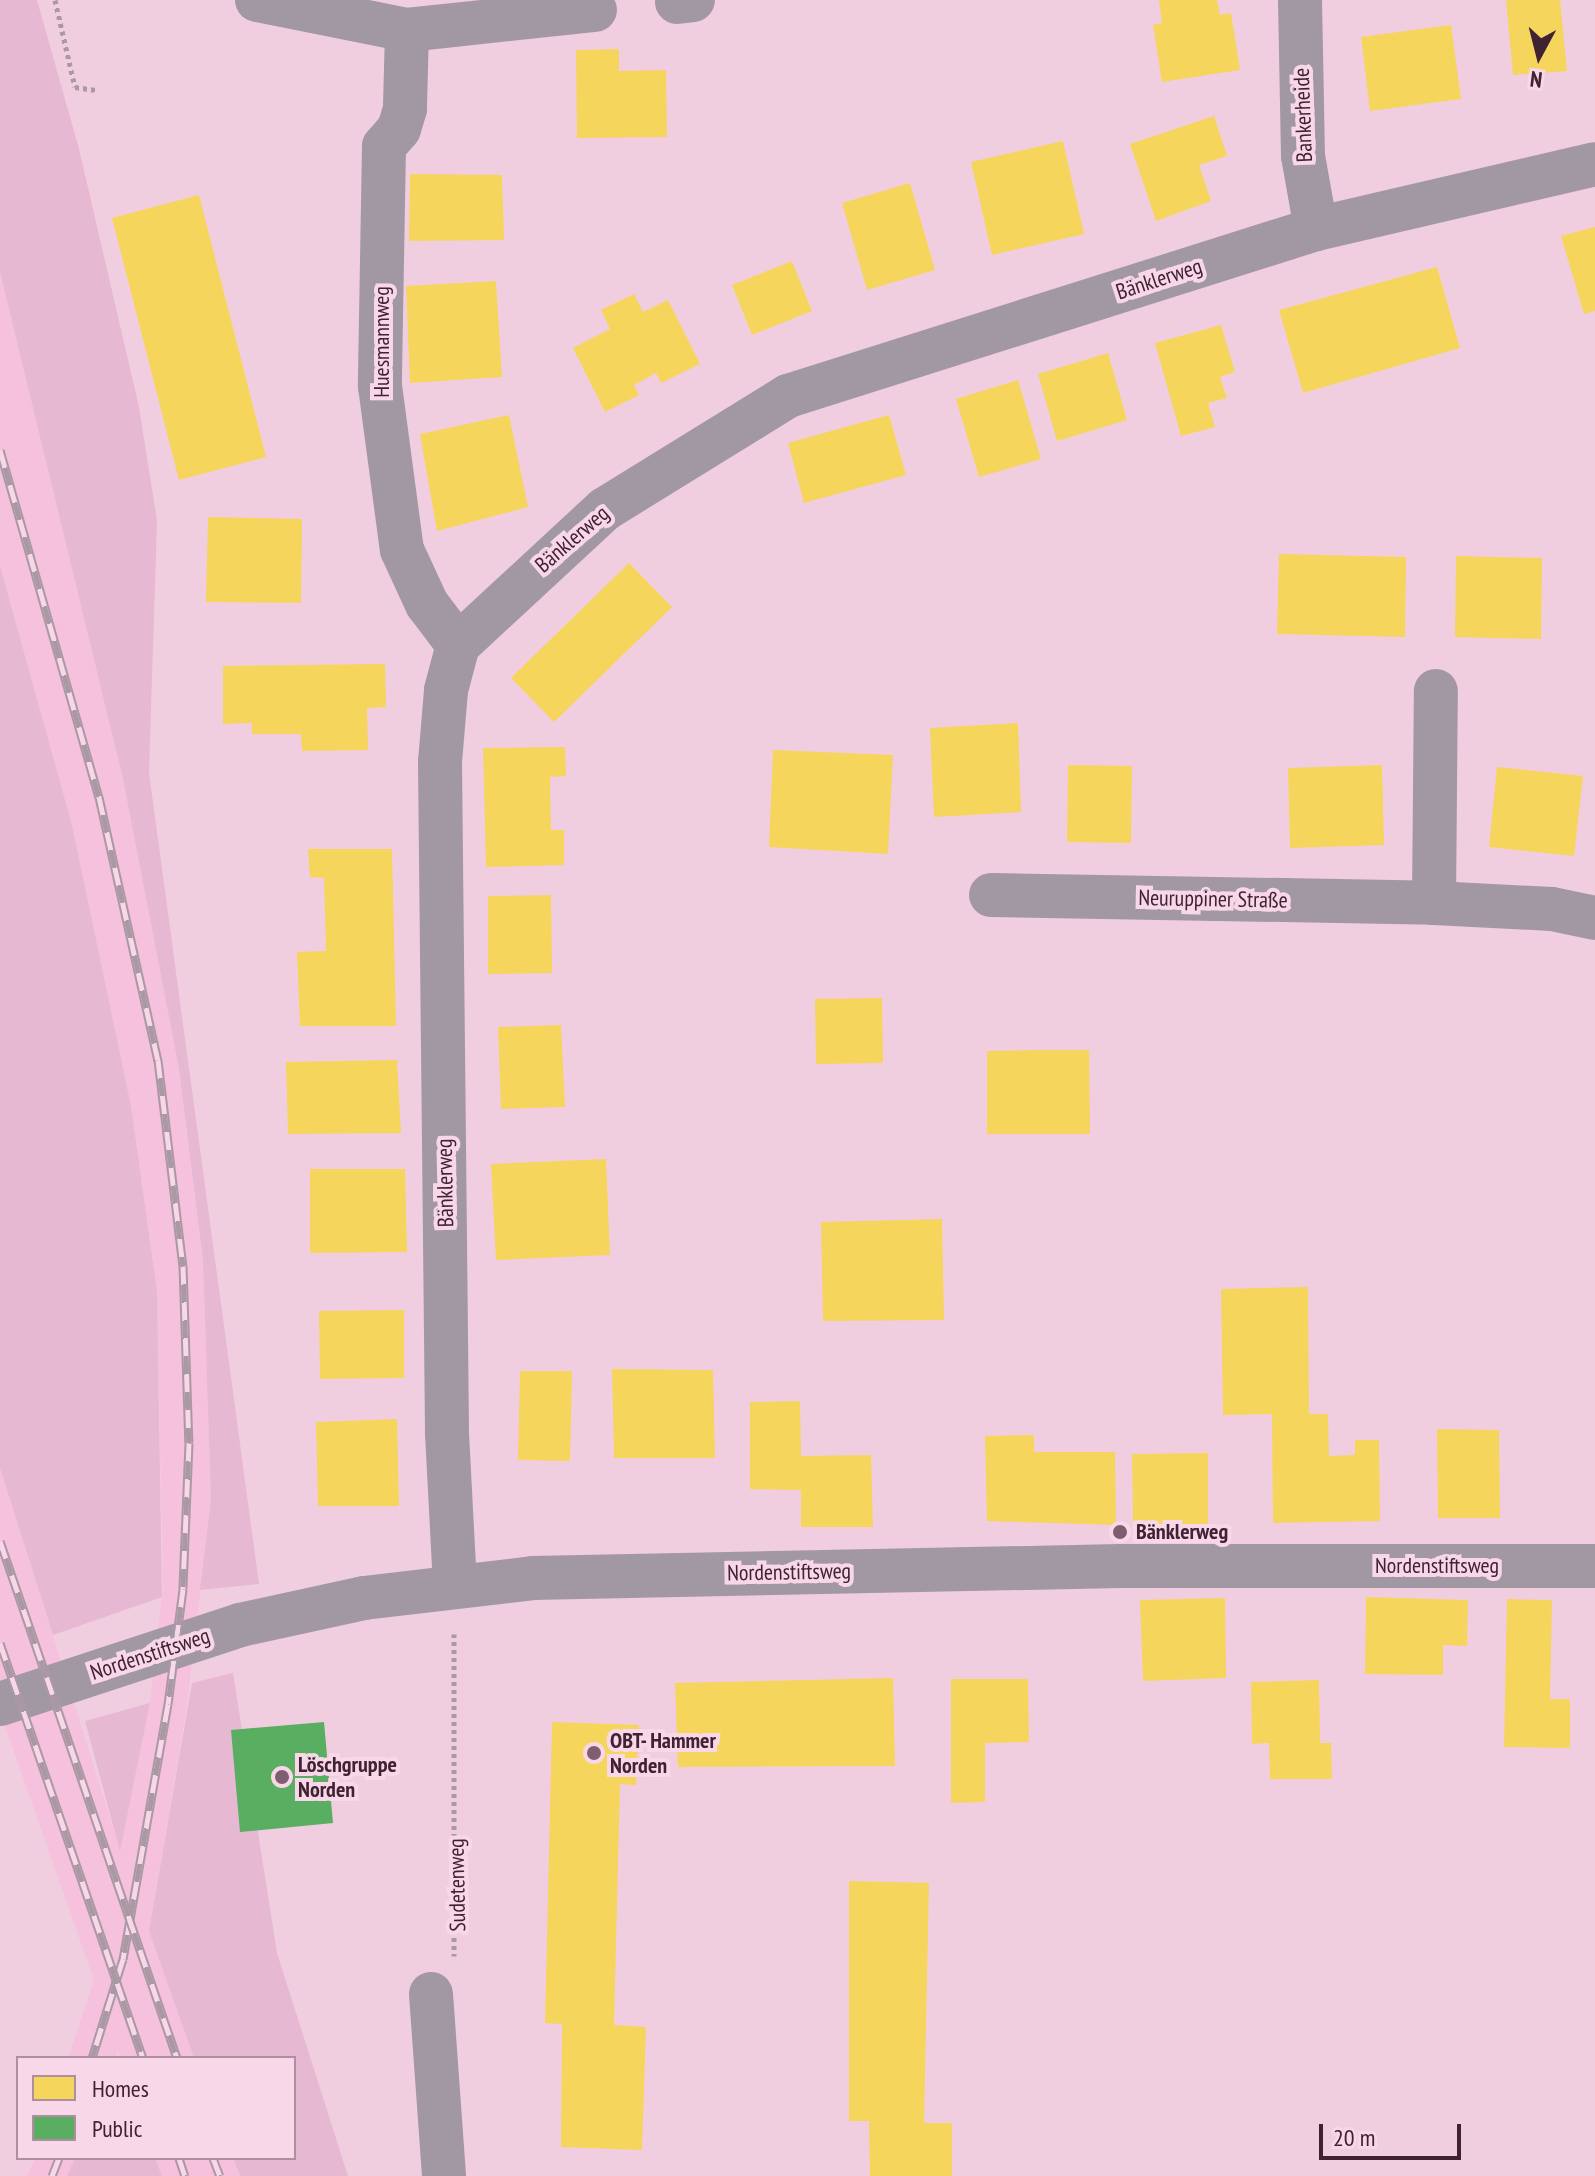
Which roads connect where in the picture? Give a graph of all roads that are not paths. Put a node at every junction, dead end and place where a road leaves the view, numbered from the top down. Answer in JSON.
{"nodes":[{"id":1,"x":257,"y":0,"type":"edge"},
{"id":2,"x":1300,"y":0,"type":"edge"},
{"id":3,"x":595,"y":10,"type":"dead end"},
{"id":4,"x":407,"y":30,"type":"junction"},
{"id":5,"x":1595,"y":164,"type":"edge"},
{"id":6,"x":1316,"y":229,"type":"junction"},
{"id":7,"x":458,"y":645,"type":"junction"},
{"id":8,"x":1436,"y":691,"type":"dead end"},
{"id":9,"x":991,"y":895,"type":"dead end"},
{"id":10,"x":1434,"y":903,"type":"junction"},
{"id":11,"x":1595,"y":918,"type":"edge"},
{"id":12,"x":1595,"y":1566,"type":"edge"},
{"id":13,"x":455,"y":1586,"type":"junction"},
{"id":14,"x":0,"y":1704,"type":"edge"},
{"id":15,"x":431,"y":1994,"type":"road end"},
{"id":16,"x":444,"y":2176,"type":"edge"}],
"edges":[{"from":1,"to":4,"type":"street"},
{"from":2,"to":6,"type":"street","name":"Bankerheide"},
{"from":3,"to":4,"type":"street"},
{"from":4,"to":7,"type":"street","name":"Huesmannweg"},
{"from":5,"to":6,"type":"street","name":"Bänklerweg"},
{"from":6,"to":7,"type":"street","name":"Bänklerweg"},
{"from":7,"to":13,"type":"street","name":"Bänklerweg"},
{"from":8,"to":10,"type":"street"},
{"from":9,"to":10,"type":"street","name":"Neuruppiner Straße"},
{"from":10,"to":11,"type":"street","name":"Neuruppiner Straße"},
{"from":12,"to":13,"type":"street","name":"Nordenstiftsweg"},
{"from":13,"to":14,"type":"street","name":"Nordenstiftsweg"},
{"from":15,"to":16,"type":"street"}]}
